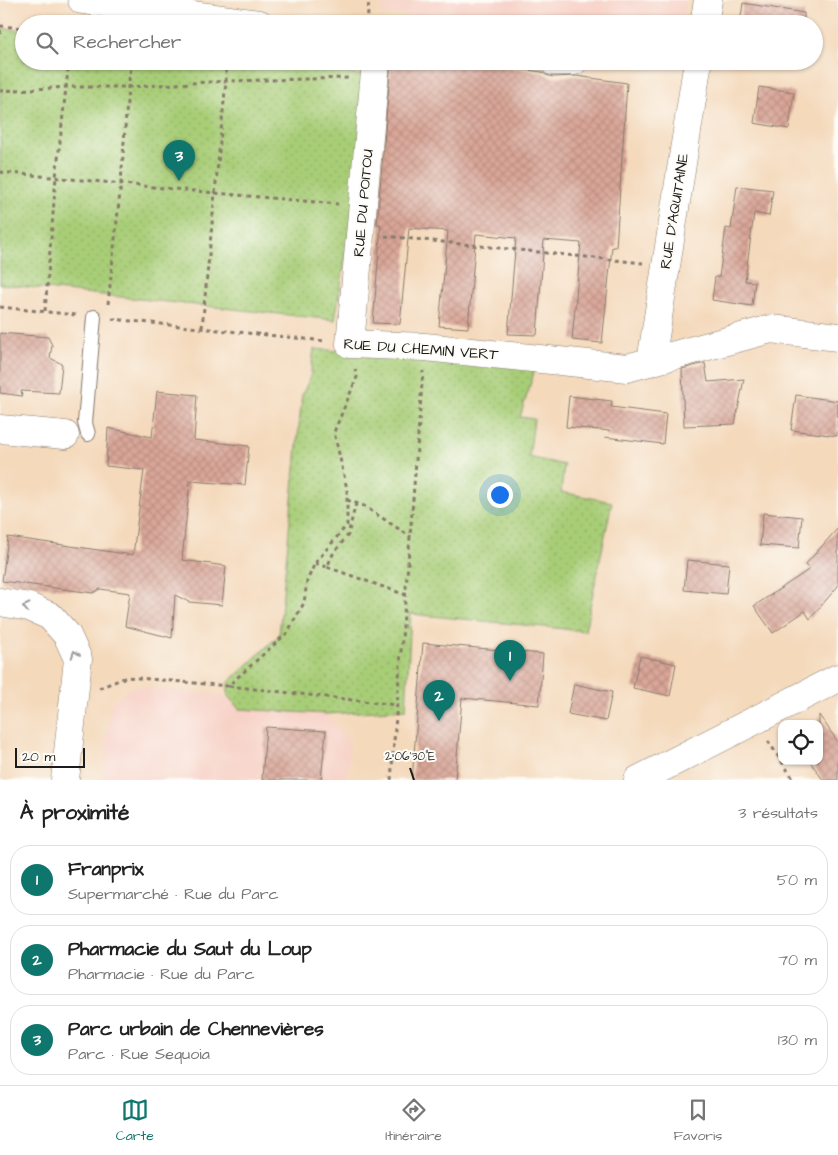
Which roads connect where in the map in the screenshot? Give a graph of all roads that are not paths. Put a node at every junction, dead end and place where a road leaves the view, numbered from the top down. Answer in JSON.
{"nodes":[{"id":1,"x":82,"y":0,"type":"edge"},
{"id":2,"x":708,"y":0,"type":"edge"},
{"id":3,"x":193,"y":15,"type":"edge"},
{"id":4,"x":706,"y":15,"type":"edge"},
{"id":5,"x":376,"y":70,"type":"edge"},
{"id":6,"x":697,"y":70,"type":"edge"},
{"id":7,"x":100,"y":318,"type":"road end"},
{"id":8,"x":838,"y":337,"type":"edge"},
{"id":9,"x":350,"y":344,"type":"joint"},
{"id":10,"x":651,"y":362,"type":"junction"},
{"id":11,"x":0,"y":429,"type":"edge"},
{"id":12,"x":77,"y":435,"type":"joint"},
{"id":13,"x":0,"y":602,"type":"edge"},
{"id":14,"x":838,"y":678,"type":"edge"},
{"id":15,"x":65,"y":780,"type":"edge"},
{"id":16,"x":638,"y":780,"type":"edge"}],
"edges":[{"from":1,"to":3,"type":"street"},
{"from":2,"to":4,"type":"street"},
{"from":5,"to":9,"type":"street","name":"RUE DU POITOU"},
{"from":6,"to":10,"type":"street","name":"RUE D'AQUITAINE"},
{"from":7,"to":12,"type":"lane"},
{"from":8,"to":10,"type":"street","name":"RUE DU CHEMIN VERT"},
{"from":9,"to":10,"type":"street","name":"RUE DU CHEMIN VERT"},
{"from":11,"to":12,"type":"street"},
{"from":15,"to":13,"type":"street","one_way":true},
{"from":14,"to":16,"type":"street"}]}
